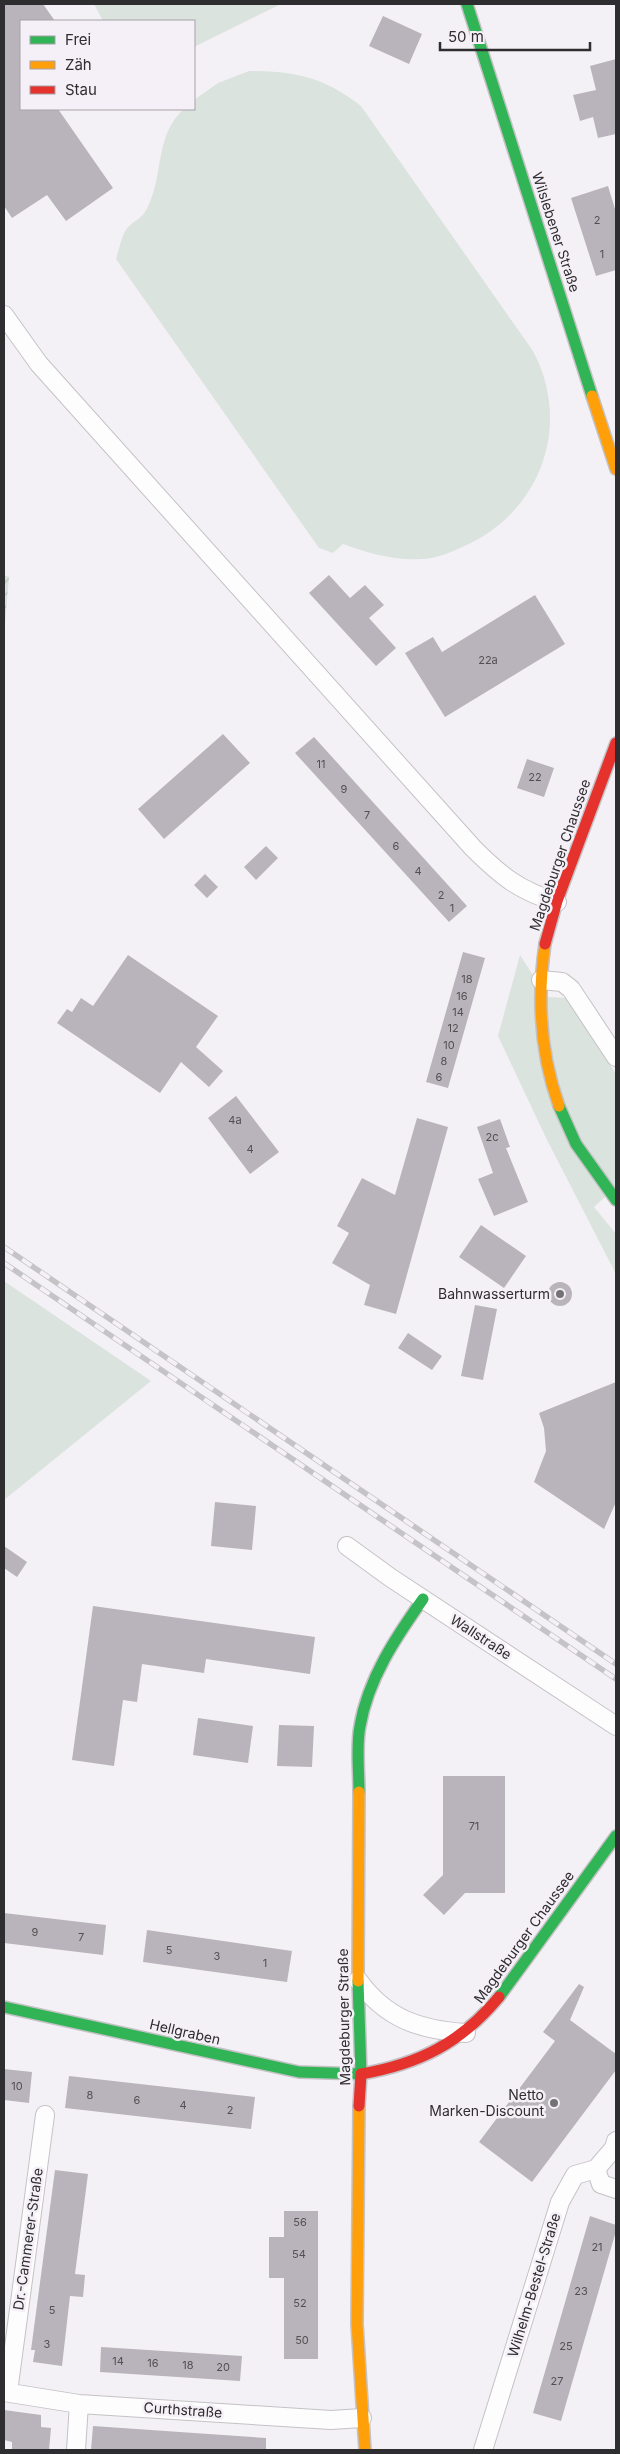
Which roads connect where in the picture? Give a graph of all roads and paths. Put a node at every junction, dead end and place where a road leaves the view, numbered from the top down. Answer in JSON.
{"nodes":[{"id":1,"x":467,"y":4,"type":"edge"},
{"id":2,"x":4,"y":315,"type":"edge"},
{"id":3,"x":616,"y":469,"type":"edge"},
{"id":4,"x":616,"y":743,"type":"edge"},
{"id":5,"x":557,"y":902,"type":"junction"},
{"id":6,"x":541,"y":980,"type":"junction"},
{"id":7,"x":616,"y":1056,"type":"edge"},
{"id":8,"x":616,"y":1200,"type":"edge"},
{"id":9,"x":347,"y":1546,"type":"dead end"},
{"id":10,"x":423,"y":1599,"type":"junction"},
{"id":11,"x":616,"y":1726,"type":"edge"},
{"id":12,"x":616,"y":1836,"type":"edge"},
{"id":13,"x":358,"y":1980,"type":"junction"},
{"id":14,"x":4,"y":2007,"type":"edge"},
{"id":15,"x":466,"y":2033,"type":"junction"},
{"id":16,"x":361,"y":2074,"type":"junction"},
{"id":17,"x":45,"y":2115,"type":"dead end"},
{"id":18,"x":616,"y":2141,"type":"edge"},
{"id":19,"x":596,"y":2169,"type":"junction"},
{"id":20,"x":616,"y":2189,"type":"edge"},
{"id":21,"x":6,"y":2392,"type":"edge"},
{"id":22,"x":79,"y":2404,"type":"junction"},
{"id":23,"x":362,"y":2418,"type":"junction"},
{"id":24,"x":76,"y":2450,"type":"edge"},
{"id":25,"x":366,"y":2450,"type":"edge"},
{"id":26,"x":482,"y":2450,"type":"edge"}],
"edges":[{"from":1,"to":3,"type":"street","name":"Wilslebener Straße"},
{"from":2,"to":5,"type":"street"},
{"from":4,"to":5,"type":"street","name":"Magdeburger Chaussee"},
{"from":5,"to":6,"type":"street","name":"Magdeburger Chaussee"},
{"from":6,"to":7,"type":"street"},
{"from":6,"to":8,"type":"street","name":"Magdeburger Chaussee"},
{"from":9,"to":10,"type":"street","name":"Wallstraße"},
{"from":10,"to":11,"type":"street","name":"Wallstraße"},
{"from":10,"to":13,"type":"street","name":"Magdeburger Straße"},
{"from":12,"to":15,"type":"street","name":"Magdeburger Chaussee"},
{"from":13,"to":15,"type":"street"},
{"from":13,"to":16,"type":"street","name":"Magdeburger Straße"},
{"from":14,"to":16,"type":"street","name":"Hellgraben"},
{"from":15,"to":16,"type":"street","name":"Magdeburger Chaussee"},
{"from":16,"to":23,"type":"street","name":"Magdeburger Straße"},
{"from":17,"to":21,"type":"street","name":"Dr.-Cammerer-Straße"},
{"from":18,"to":19,"type":"street"},
{"from":19,"to":20,"type":"street"},
{"from":19,"to":26,"type":"street","name":"Wilhelm-Bestel-Straße"},
{"from":21,"to":22,"type":"street","name":"Curthstraße"},
{"from":22,"to":23,"type":"street","name":"Curthstraße"},
{"from":22,"to":24,"type":"street"},
{"from":23,"to":25,"type":"street","name":"Magdeburger Straße"}]}
